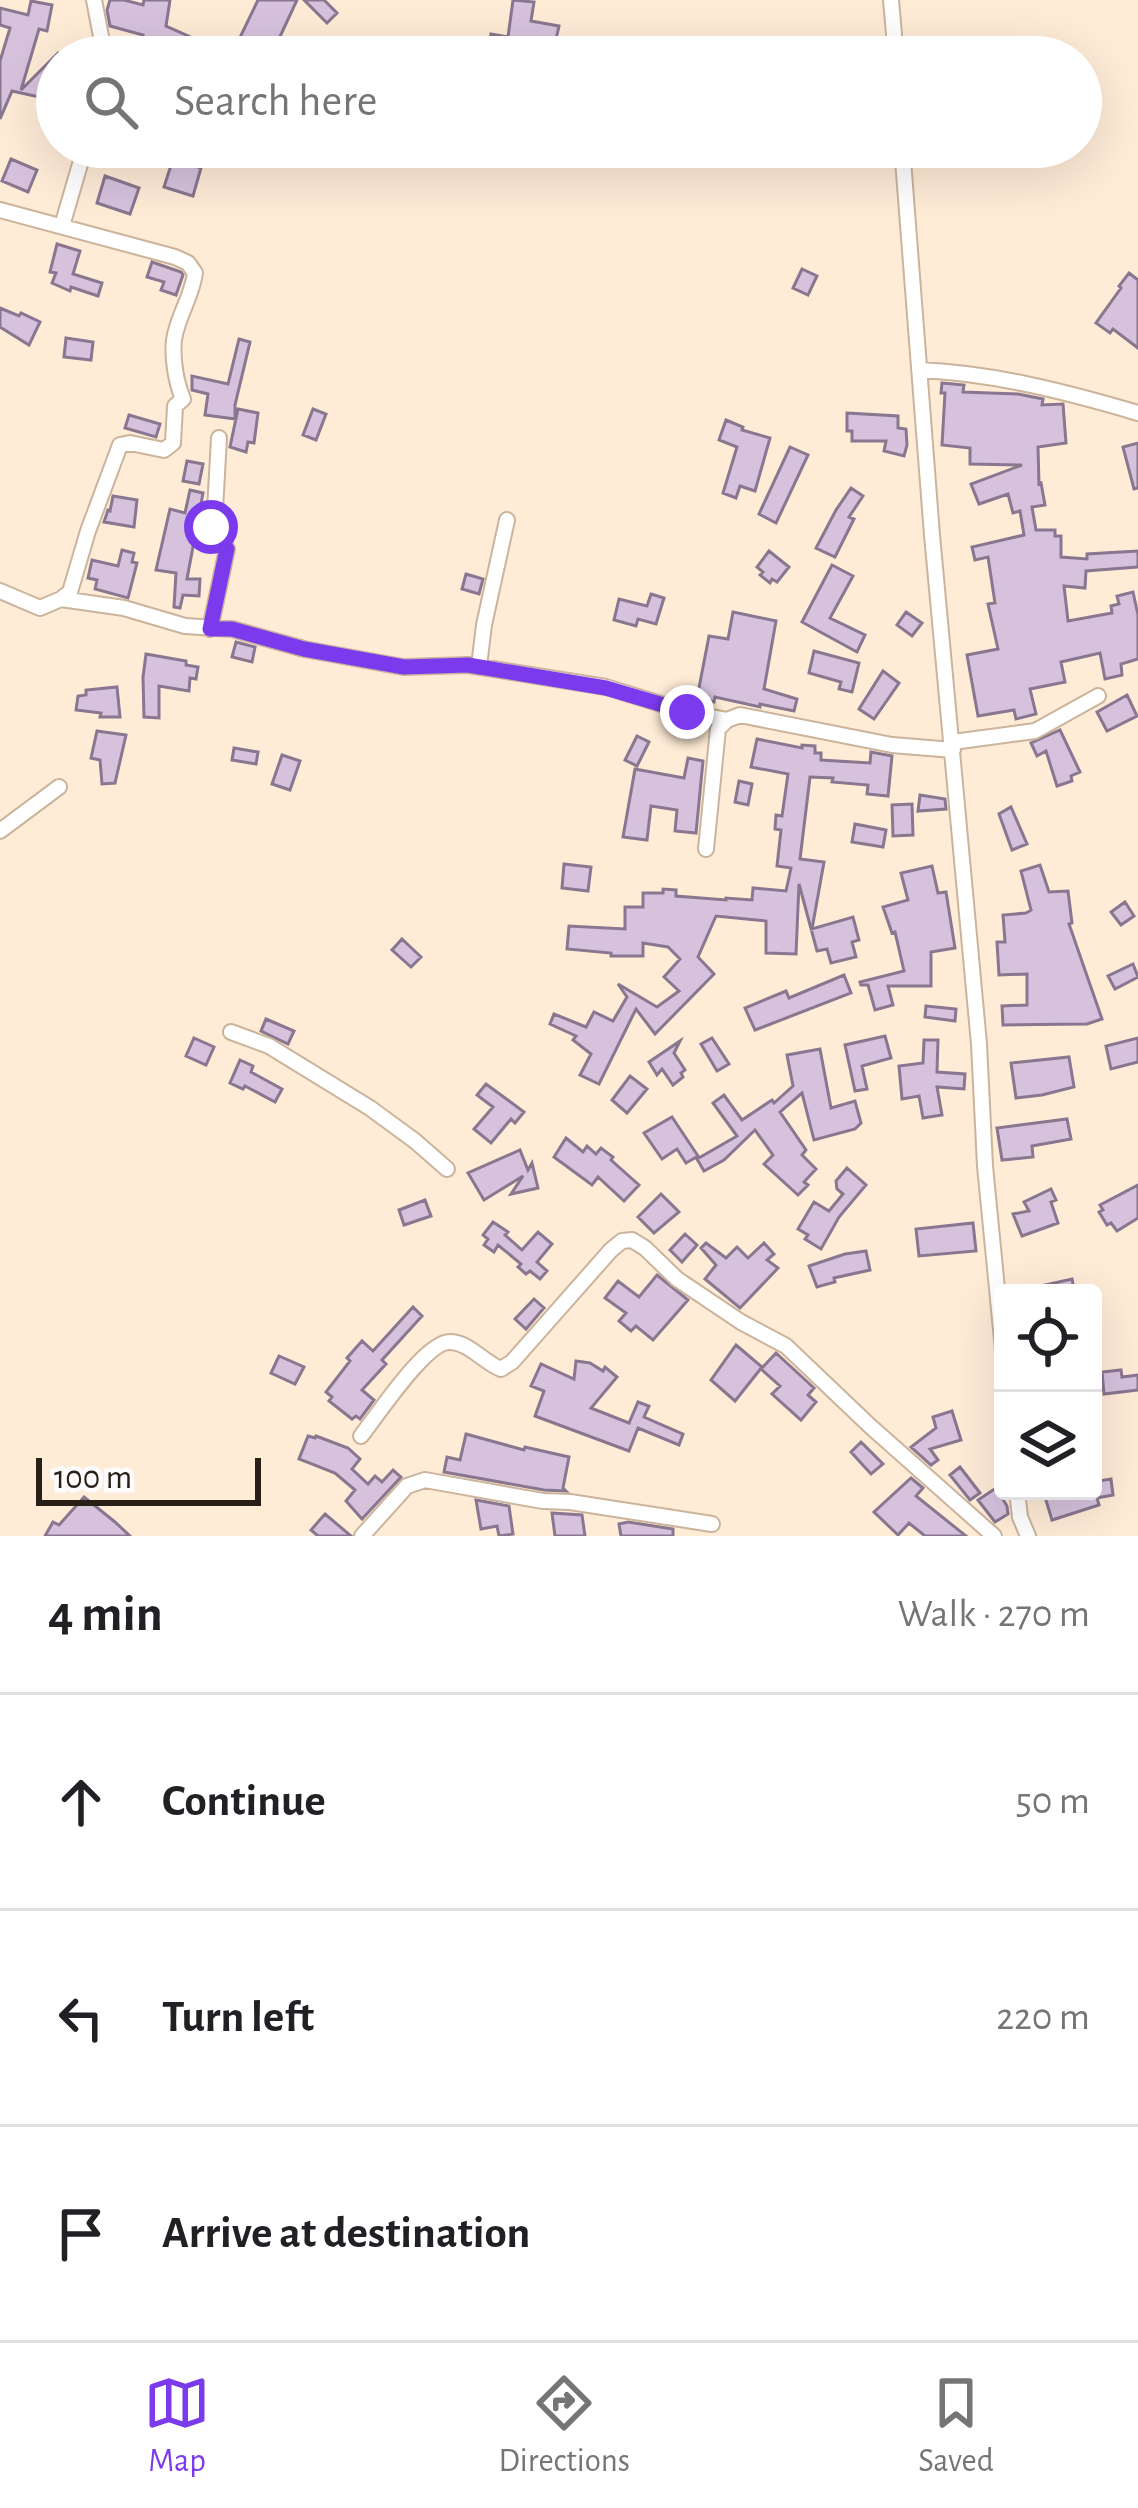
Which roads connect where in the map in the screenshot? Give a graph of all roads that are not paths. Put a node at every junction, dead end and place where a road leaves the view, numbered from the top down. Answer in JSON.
{"nodes":[{"id":1,"x":94,"y":0,"type":"edge"},
{"id":2,"x":891,"y":0,"type":"edge"},
{"id":3,"x":101,"y":36,"type":"edge"},
{"id":4,"x":894,"y":36,"type":"edge"},
{"id":5,"x":79,"y":168,"type":"edge"},
{"id":6,"x":904,"y":168,"type":"edge"},
{"id":7,"x":0,"y":210,"type":"edge"},
{"id":8,"x":62,"y":226,"type":"junction"},
{"id":9,"x":919,"y":370,"type":"junction"},
{"id":10,"x":1138,"y":413,"type":"edge"},
{"id":11,"x":219,"y":438,"type":"dead end"},
{"id":12,"x":507,"y":520,"type":"dead end"},
{"id":13,"x":0,"y":591,"type":"edge"},
{"id":14,"x":61,"y":599,"type":"junction"},
{"id":15,"x":210,"y":629,"type":"junction"},
{"id":16,"x":479,"y":666,"type":"junction"},
{"id":17,"x":1098,"y":696,"type":"dead end"},
{"id":18,"x":728,"y":720,"type":"junction"},
{"id":19,"x":953,"y":746,"type":"junction"},
{"id":20,"x":59,"y":787,"type":"dead end"},
{"id":21,"x":0,"y":831,"type":"edge"},
{"id":22,"x":706,"y":849,"type":"dead end"},
{"id":23,"x":231,"y":1032,"type":"dead end"},
{"id":24,"x":447,"y":1169,"type":"dead end"},
{"id":25,"x":997,"y":1284,"type":"edge"},
{"id":26,"x":361,"y":1436,"type":"dead end"},
{"id":27,"x":1018,"y":1500,"type":"edge"},
{"id":28,"x":712,"y":1523,"type":"dead end"},
{"id":29,"x":362,"y":1536,"type":"edge"},
{"id":30,"x":994,"y":1536,"type":"edge"},
{"id":31,"x":1028,"y":1536,"type":"edge"}],
"edges":[{"from":1,"to":3,"type":"street"},
{"from":2,"to":4,"type":"street"},
{"from":5,"to":8,"type":"street"},
{"from":6,"to":9,"type":"street"},
{"from":7,"to":8,"type":"street"},
{"from":8,"to":14,"type":"street"},
{"from":9,"to":10,"type":"street"},
{"from":9,"to":19,"type":"street"},
{"from":11,"to":15,"type":"street"},
{"from":12,"to":16,"type":"street"},
{"from":13,"to":14,"type":"street"},
{"from":14,"to":15,"type":"street"},
{"from":15,"to":16,"type":"street"},
{"from":16,"to":18,"type":"street"},
{"from":17,"to":19,"type":"street"},
{"from":18,"to":19,"type":"street"},
{"from":18,"to":22,"type":"street"},
{"from":19,"to":25,"type":"street"},
{"from":20,"to":21,"type":"street"},
{"from":23,"to":24,"type":"street"},
{"from":26,"to":30,"type":"street"},
{"from":27,"to":31,"type":"street"},
{"from":28,"to":29,"type":"street"}]}
